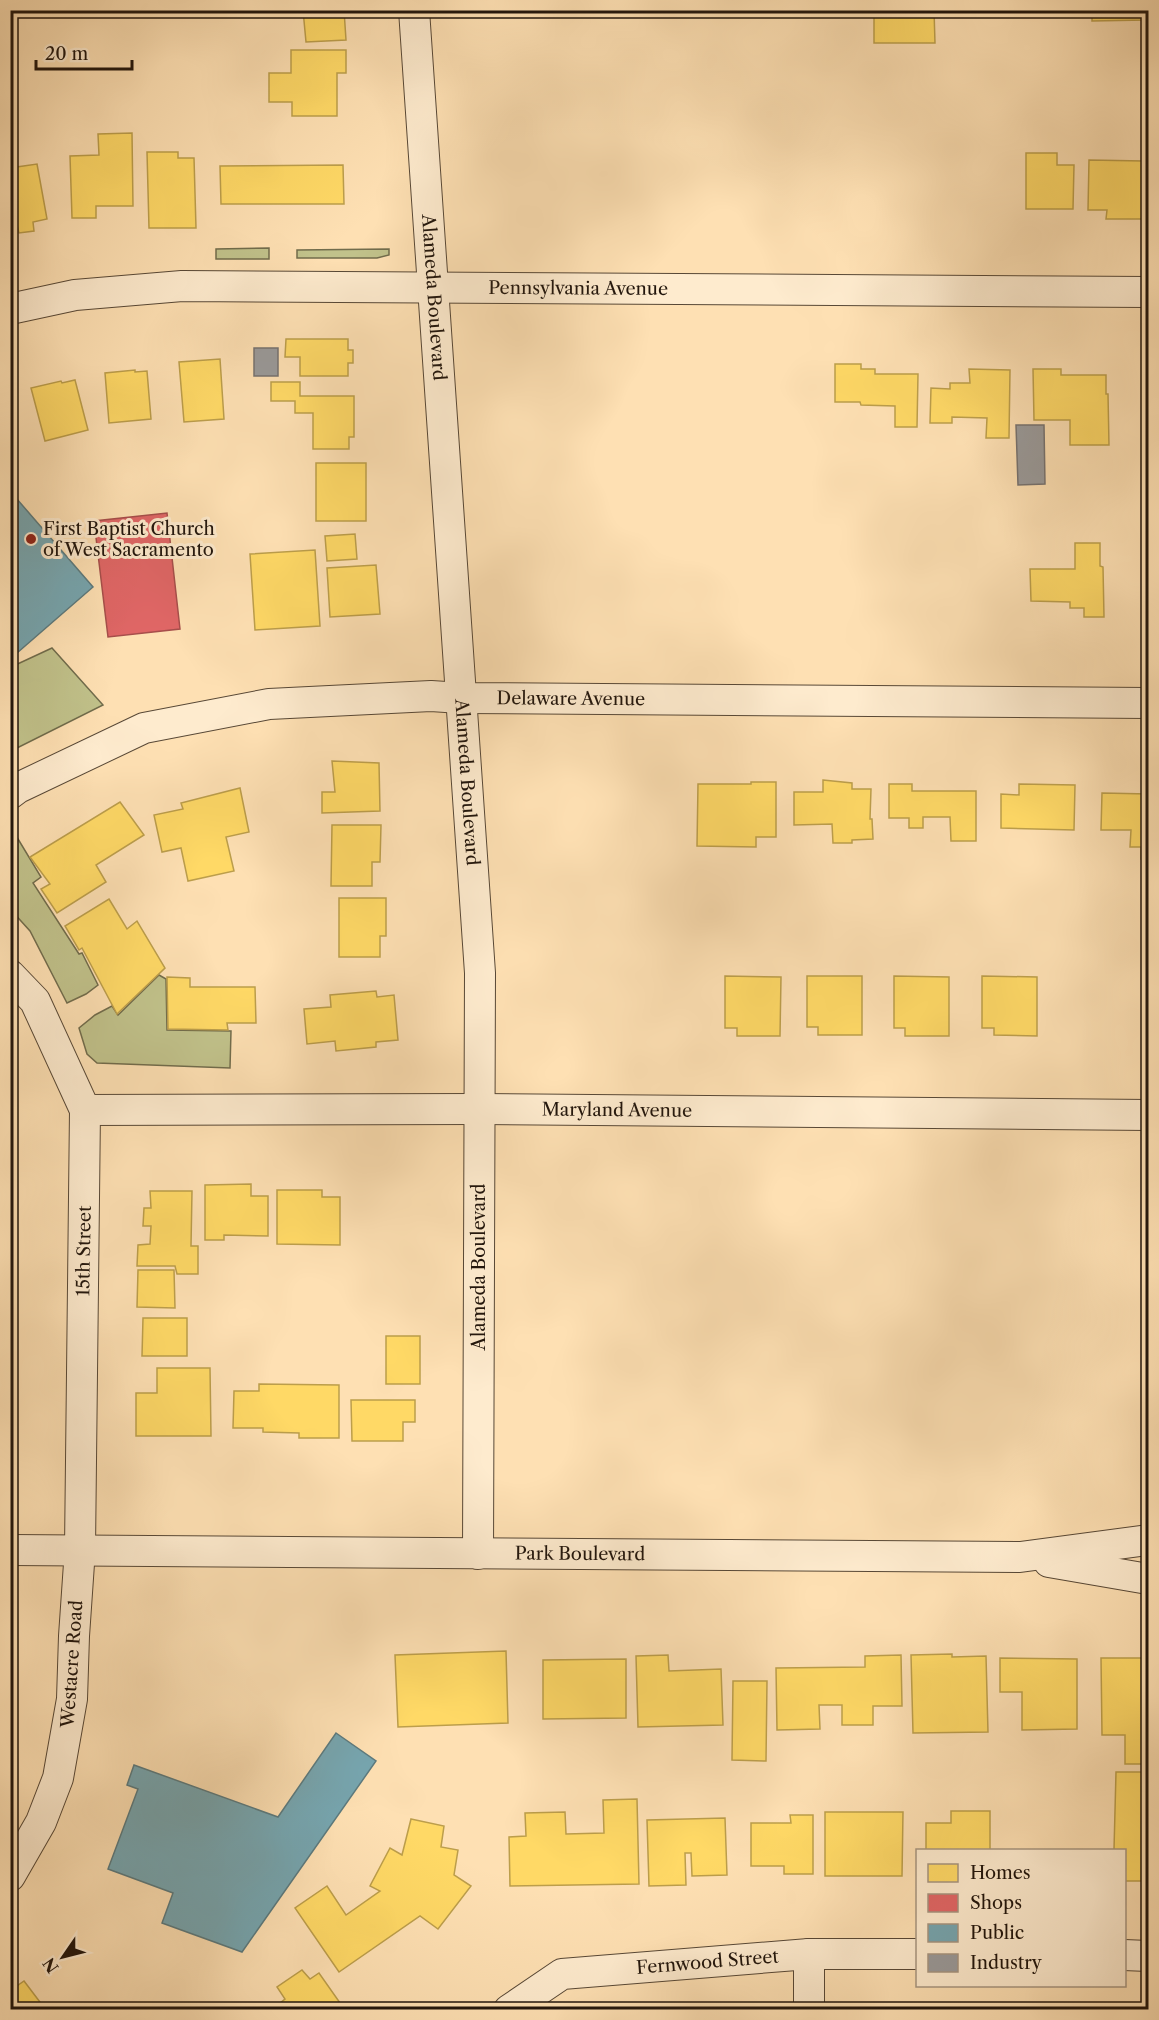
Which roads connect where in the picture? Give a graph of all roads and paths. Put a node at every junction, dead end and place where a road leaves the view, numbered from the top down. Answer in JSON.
{"nodes":[{"id":1,"x":414,"y":10,"type":"edge"},
{"id":2,"x":431,"y":286,"type":"junction"},
{"id":3,"x":1149,"y":292,"type":"edge"},
{"id":4,"x":10,"y":309,"type":"edge"},
{"id":5,"x":461,"y":698,"type":"junction"},
{"id":6,"x":1149,"y":703,"type":"edge"},
{"id":7,"x":10,"y":794,"type":"edge"},
{"id":8,"x":10,"y":975,"type":"edge"},
{"id":9,"x":480,"y":1108,"type":"junction"},
{"id":10,"x":85,"y":1110,"type":"junction"},
{"id":11,"x":1149,"y":1115,"type":"edge"},
{"id":12,"x":1149,"y":1540,"type":"edge"},
{"id":13,"x":80,"y":1549,"type":"junction"},
{"id":14,"x":10,"y":1550,"type":"edge"},
{"id":15,"x":478,"y":1554,"type":"junction"},
{"id":16,"x":1020,"y":1557,"type":"junction"},
{"id":17,"x":1149,"y":1579,"type":"edge"},
{"id":18,"x":10,"y":1876,"type":"edge"},
{"id":19,"x":810,"y":1954,"type":"junction"},
{"id":20,"x":916,"y":1954,"type":"edge"},
{"id":21,"x":1126,"y":1955,"type":"edge"},
{"id":22,"x":1149,"y":1956,"type":"edge"},
{"id":23,"x":508,"y":2010,"type":"edge"},
{"id":24,"x":809,"y":2010,"type":"edge"}],
"edges":[{"from":1,"to":2,"type":"street","name":"Alameda Boulevard"},
{"from":2,"to":3,"type":"street","name":"Pennsylvania Avenue"},
{"from":2,"to":4,"type":"street","name":"Pennsylvania Avenue"},
{"from":2,"to":5,"type":"street","name":"Alameda Boulevard"},
{"from":5,"to":6,"type":"street","name":"Delaware Avenue"},
{"from":5,"to":7,"type":"street","name":"Delaware Avenue"},
{"from":5,"to":9,"type":"street","name":"Alameda Boulevard"},
{"from":8,"to":10,"type":"street","name":"15th Street"},
{"from":9,"to":10,"type":"street","name":"Maryland Avenue"},
{"from":9,"to":11,"type":"street","name":"Maryland Avenue"},
{"from":9,"to":15,"type":"street","name":"Alameda Boulevard"},
{"from":10,"to":13,"type":"street","name":"15th Street"},
{"from":12,"to":16,"type":"street","name":"Park Boulevard"},
{"from":13,"to":14,"type":"street","name":"Park Boulevard"},
{"from":13,"to":15,"type":"street","name":"Park Boulevard"},
{"from":13,"to":18,"type":"street","name":"Westacre Road"},
{"from":15,"to":16,"type":"street","name":"Park Boulevard"},
{"from":16,"to":17,"type":"street"},
{"from":19,"to":20,"type":"street","name":"Fernwood Street"},
{"from":19,"to":23,"type":"street","name":"Fernwood Street"},
{"from":19,"to":24,"type":"street"},
{"from":21,"to":22,"type":"street"}]}
